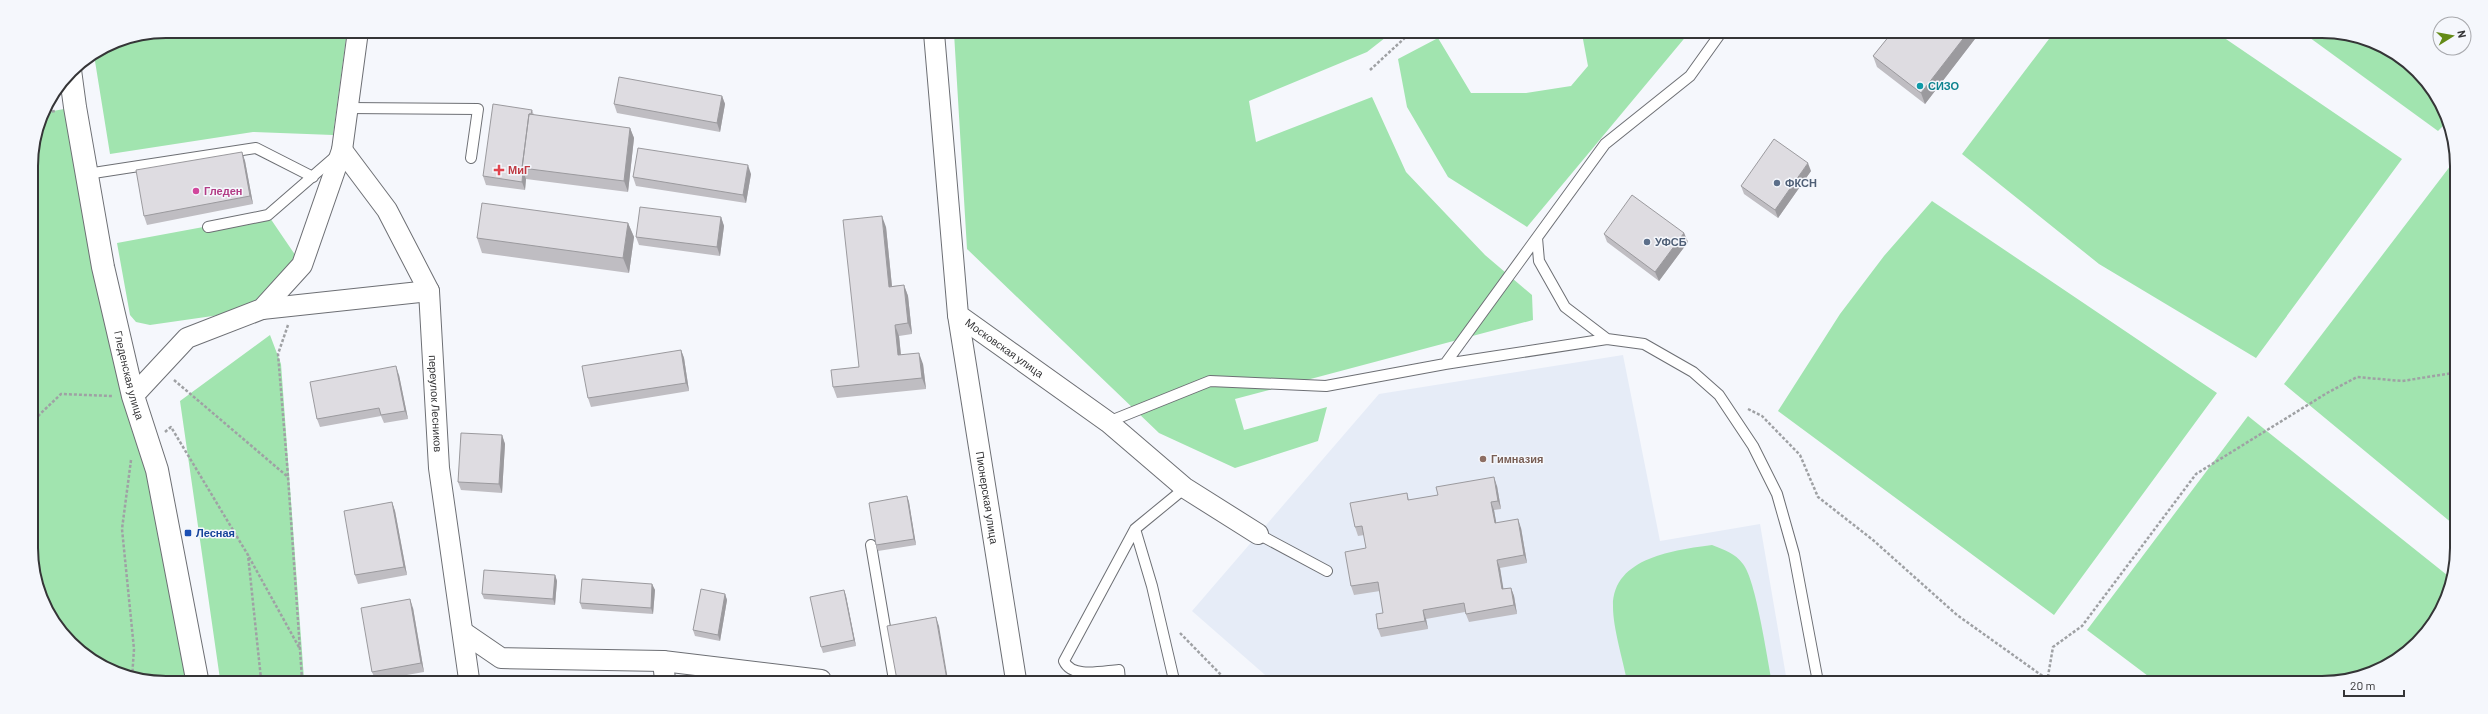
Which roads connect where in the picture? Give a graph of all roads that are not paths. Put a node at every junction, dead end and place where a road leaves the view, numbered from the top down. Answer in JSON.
{"nodes":[{"id":1,"x":357,"y":38,"type":"edge"},
{"id":2,"x":934,"y":38,"type":"edge"},
{"id":3,"x":1717,"y":38,"type":"edge"},
{"id":4,"x":72,"y":79,"type":"edge"},
{"id":5,"x":348,"y":108,"type":"junction"},
{"id":6,"x":342,"y":150,"type":"junction"},
{"id":7,"x":471,"y":158,"type":"dead end"},
{"id":8,"x":87,"y":174,"type":"junction"},
{"id":9,"x":313,"y":176,"type":"junction"},
{"id":10,"x":208,"y":227,"type":"dead end"},
{"id":11,"x":1537,"y":238,"type":"junction"},
{"id":12,"x":428,"y":291,"type":"junction"},
{"id":13,"x":262,"y":309,"type":"junction"},
{"id":14,"x":958,"y":315,"type":"junction"},
{"id":15,"x":1607,"y":339,"type":"junction"},
{"id":16,"x":1445,"y":364,"type":"junction"},
{"id":17,"x":133,"y":396,"type":"junction"},
{"id":18,"x":1108,"y":422,"type":"junction"},
{"id":19,"x":1185,"y":488,"type":"junction"},
{"id":20,"x":1135,"y":529,"type":"junction"},
{"id":21,"x":1258,"y":534,"type":"joint"},
{"id":22,"x":871,"y":545,"type":"dead end"},
{"id":23,"x":1327,"y":571,"type":"dead end"},
{"id":24,"x":463,"y":632,"type":"junction"},
{"id":25,"x":664,"y":670,"type":"edge"},
{"id":26,"x":196,"y":676,"type":"edge"},
{"id":27,"x":469,"y":676,"type":"edge"},
{"id":28,"x":758,"y":676,"type":"edge"},
{"id":29,"x":893,"y":676,"type":"edge"},
{"id":30,"x":1015,"y":676,"type":"edge"},
{"id":31,"x":1120,"y":676,"type":"edge"},
{"id":32,"x":1173,"y":676,"type":"edge"},
{"id":33,"x":1817,"y":676,"type":"edge"}],
"edges":[{"from":1,"to":5,"type":"street"},
{"from":2,"to":14,"type":"street","name":"Московская улица"},
{"from":3,"to":11,"type":"lane"},
{"from":4,"to":8,"type":"main road","name":"Гледенская улица"},
{"from":5,"to":6,"type":"street"},
{"from":5,"to":7,"type":"lane"},
{"from":6,"to":9,"type":"lane"},
{"from":6,"to":12,"type":"street","name":"переулок Лесников"},
{"from":6,"to":13,"type":"street"},
{"from":8,"to":9,"type":"lane"},
{"from":8,"to":17,"type":"main road","name":"Гледенская улица"},
{"from":9,"to":10,"type":"lane"},
{"from":11,"to":15,"type":"lane"},
{"from":11,"to":16,"type":"lane"},
{"from":12,"to":13,"type":"street"},
{"from":12,"to":24,"type":"street","name":"переулок Лесников"},
{"from":13,"to":17,"type":"street"},
{"from":14,"to":18,"type":"street","name":"Московская улица"},
{"from":14,"to":30,"type":"street","name":"Пионерская улица"},
{"from":15,"to":16,"type":"lane"},
{"from":15,"to":33,"type":"lane"},
{"from":16,"to":18,"type":"lane"},
{"from":17,"to":26,"type":"main road","name":"Гледенская улица"},
{"from":18,"to":19,"type":"street","name":"Московская улица"},
{"from":19,"to":20,"type":"lane"},
{"from":19,"to":21,"type":"street","name":"Московская улица"},
{"from":20,"to":31,"type":"lane"},
{"from":20,"to":32,"type":"lane"},
{"from":21,"to":23,"type":"lane"},
{"from":22,"to":29,"type":"lane"},
{"from":24,"to":25,"type":"street"},
{"from":24,"to":27,"type":"street","name":"переулок Лесников"},
{"from":25,"to":28,"type":"street"}]}
